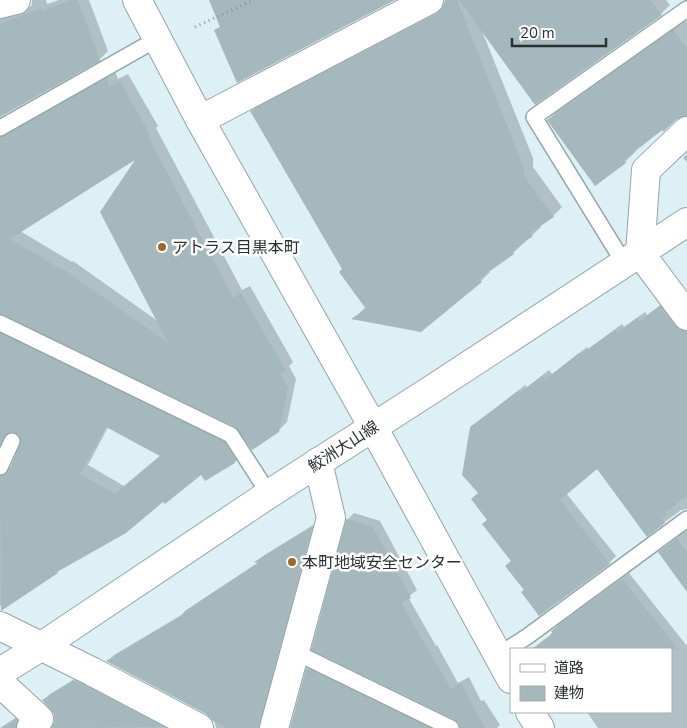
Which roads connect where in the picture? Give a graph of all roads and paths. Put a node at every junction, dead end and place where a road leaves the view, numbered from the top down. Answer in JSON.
{"nodes":[{"id":1,"x":16,"y":0,"type":"edge"},
{"id":2,"x":137,"y":0,"type":"edge"},
{"id":3,"x":254,"y":0,"type":"edge"},
{"id":4,"x":429,"y":0,"type":"edge"},
{"id":5,"x":0,"y":4,"type":"edge"},
{"id":6,"x":687,"y":9,"type":"edge"},
{"id":7,"x":195,"y":27,"type":"dead end"},
{"id":8,"x":157,"y":39,"type":"junction"},
{"id":9,"x":200,"y":120,"type":"junction"},
{"id":10,"x":0,"y":128,"type":"edge"},
{"id":11,"x":687,"y":131,"type":"edge"},
{"id":12,"x":687,"y":222,"type":"edge"},
{"id":13,"x":632,"y":258,"type":"junction"},
{"id":14,"x":687,"y":316,"type":"edge"},
{"id":15,"x":0,"y":323,"type":"edge"},
{"id":16,"x":372,"y":427,"type":"junction"},
{"id":17,"x":12,"y":441,"type":"dead end"},
{"id":18,"x":318,"y":462,"type":"junction"},
{"id":19,"x":0,"y":467,"type":"edge"},
{"id":20,"x":269,"y":494,"type":"junction"},
{"id":21,"x":687,"y":519,"type":"edge"},
{"id":22,"x":0,"y":626,"type":"edge"},
{"id":23,"x":42,"y":646,"type":"junction"},
{"id":24,"x":519,"y":648,"type":"edge"},
{"id":25,"x":295,"y":652,"type":"junction"},
{"id":26,"x":504,"y":667,"type":"edge"},
{"id":27,"x":0,"y":672,"type":"edge"},
{"id":28,"x":0,"y":683,"type":"edge"},
{"id":29,"x":531,"y":713,"type":"edge"},
{"id":30,"x":31,"y":728,"type":"edge"},
{"id":31,"x":199,"y":728,"type":"edge"},
{"id":32,"x":274,"y":728,"type":"edge"},
{"id":33,"x":451,"y":728,"type":"edge"},
{"id":34,"x":540,"y":728,"type":"edge"}],
"edges":[{"from":1,"to":5,"type":"main road"},
{"from":2,"to":8,"type":"main road"},
{"from":3,"to":7,"type":"path"},
{"from":4,"to":9,"type":"main road"},
{"from":6,"to":13,"type":"lane"},
{"from":8,"to":9,"type":"main road"},
{"from":8,"to":10,"type":"lane"},
{"from":9,"to":16,"type":"main road"},
{"from":11,"to":13,"type":"main road"},
{"from":12,"to":13,"type":"main road","name":"鮫洲大山線"},
{"from":13,"to":14,"type":"main road"},
{"from":13,"to":16,"type":"main road","name":"鮫洲大山線"},
{"from":15,"to":20,"type":"lane"},
{"from":16,"to":18,"type":"main road","name":"鮫洲大山線"},
{"from":16,"to":26,"type":"main road"},
{"from":17,"to":19,"type":"lane"},
{"from":18,"to":20,"type":"main road","name":"鮫洲大山線"},
{"from":18,"to":25,"type":"main road"},
{"from":20,"to":23,"type":"main road","name":"鮫洲大山線"},
{"from":21,"to":24,"type":"lane"},
{"from":22,"to":23,"type":"main road"},
{"from":23,"to":27,"type":"main road","name":"鮫洲大山線"},
{"from":23,"to":31,"type":"main road"},
{"from":25,"to":32,"type":"main road"},
{"from":25,"to":33,"type":"lane"},
{"from":28,"to":30,"type":"main road"},
{"from":29,"to":34,"type":"main road"}]}
